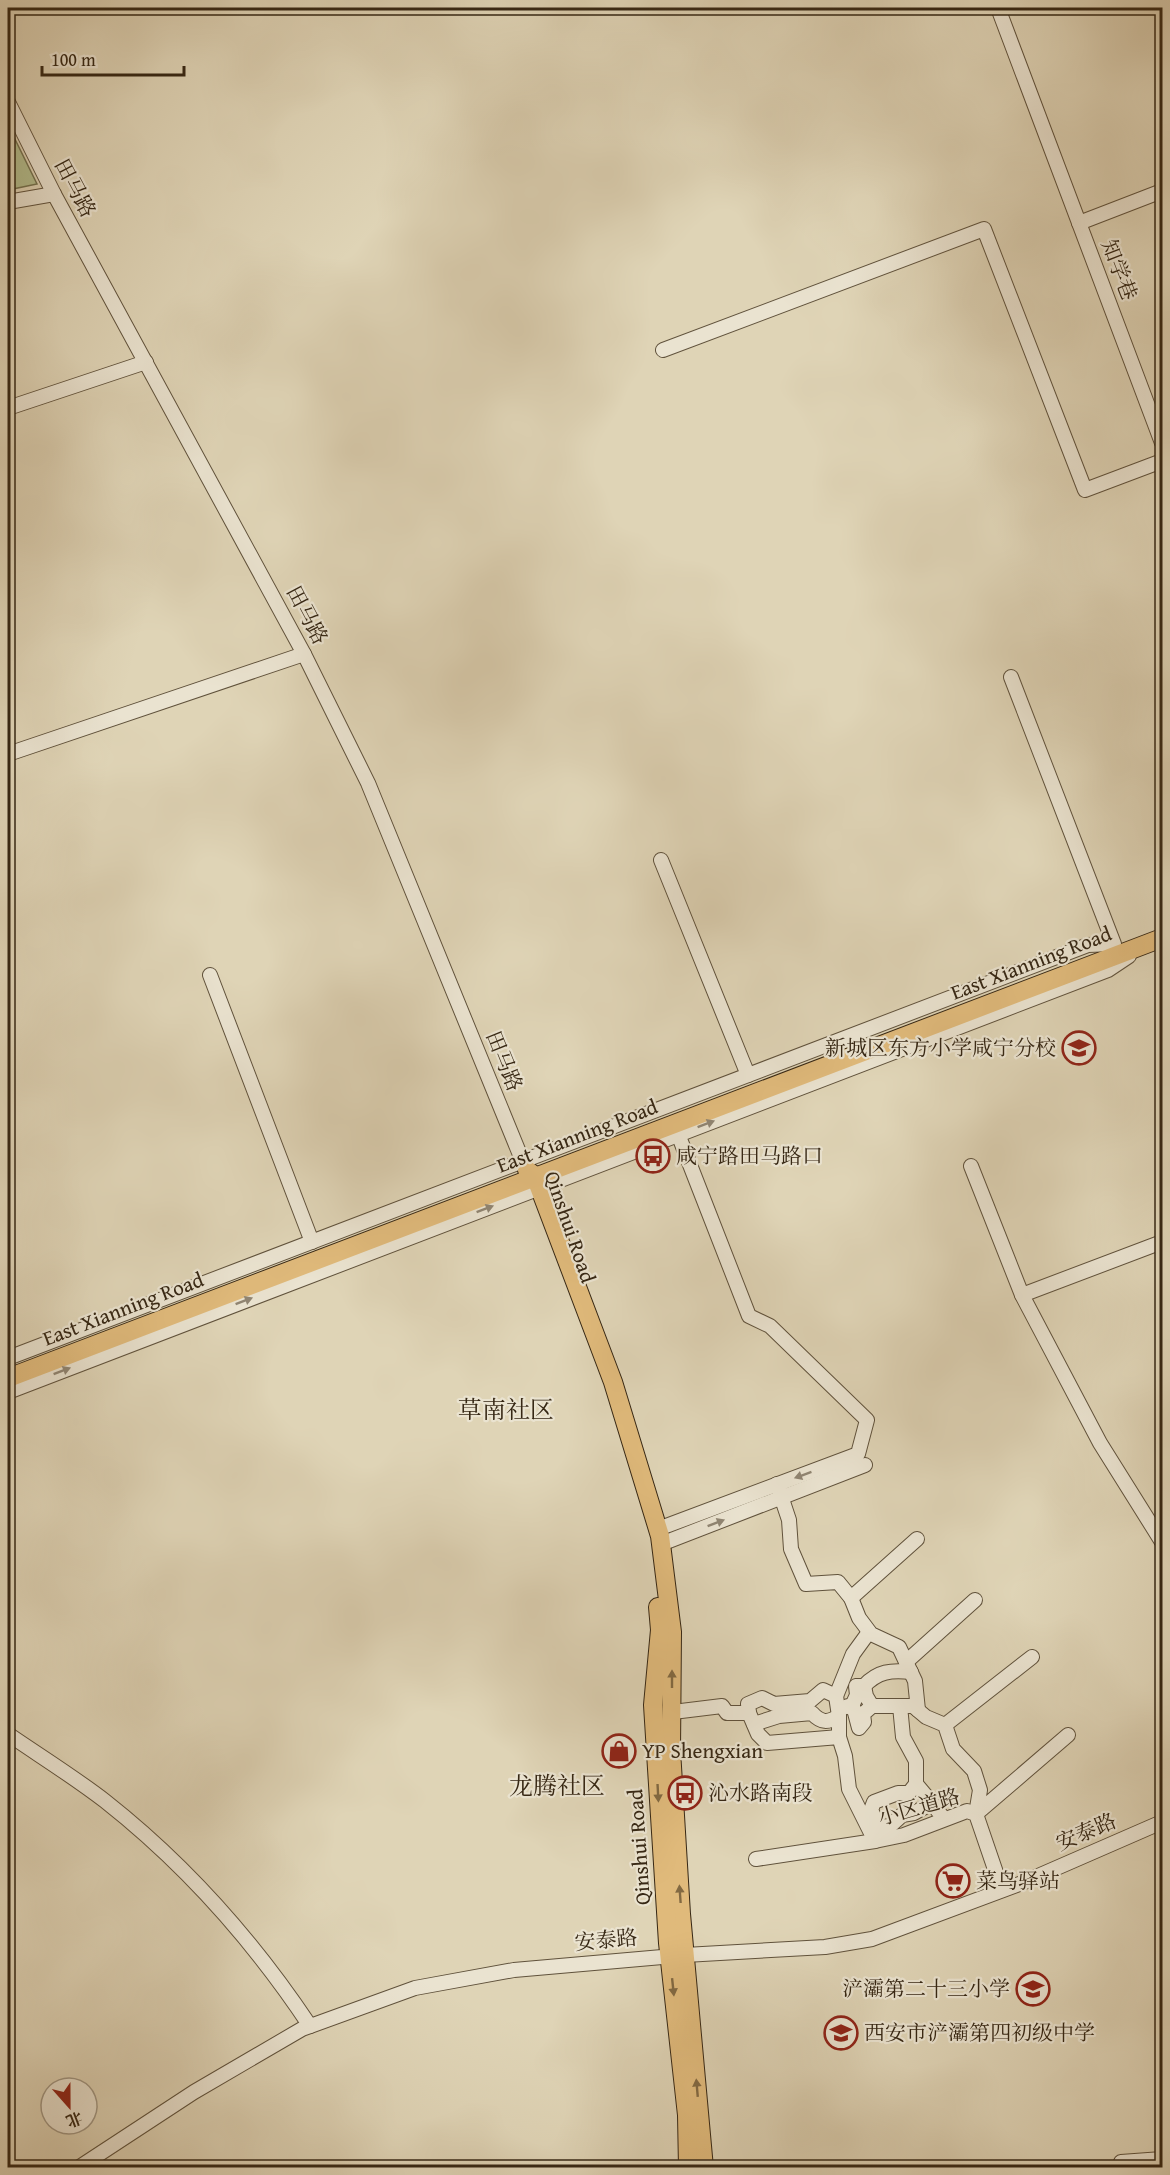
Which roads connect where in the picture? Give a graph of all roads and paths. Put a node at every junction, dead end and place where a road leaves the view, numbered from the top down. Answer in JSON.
{"nodes":[{"id":1,"x":999,"y":8,"type":"edge"},
{"id":2,"x":8,"y":102,"type":"edge"},
{"id":3,"x":1162,"y":191,"type":"edge"},
{"id":4,"x":54,"y":194,"type":"junction"},
{"id":5,"x":8,"y":202,"type":"edge"},
{"id":6,"x":1079,"y":223,"type":"junction"},
{"id":7,"x":663,"y":350,"type":"dead end"},
{"id":8,"x":146,"y":362,"type":"junction"},
{"id":9,"x":8,"y":408,"type":"edge"},
{"id":10,"x":1162,"y":443,"type":"edge"},
{"id":11,"x":1162,"y":461,"type":"edge"},
{"id":12,"x":304,"y":654,"type":"junction"},
{"id":13,"x":1011,"y":677,"type":"dead end"},
{"id":14,"x":8,"y":754,"type":"edge"},
{"id":15,"x":661,"y":860,"type":"dead end"},
{"id":16,"x":1162,"y":925,"type":"edge"},
{"id":17,"x":1156,"y":940,"type":"edge"},
{"id":18,"x":1114,"y":944,"type":"junction"},
{"id":19,"x":210,"y":975,"type":"dead end"},
{"id":20,"x":748,"y":1075,"type":"junction"},
{"id":21,"x":678,"y":1134,"type":"junction"},
{"id":22,"x":970,"y":1166,"type":"dead end"},
{"id":23,"x":530,"y":1177,"type":"junction"},
{"id":24,"x":425,"y":1218,"type":"junction"},
{"id":25,"x":456,"y":1220,"type":"junction"},
{"id":26,"x":312,"y":1242,"type":"junction"},
{"id":27,"x":1162,"y":1242,"type":"edge"},
{"id":28,"x":1022,"y":1295,"type":"junction"},
{"id":29,"x":8,"y":1358,"type":"edge"},
{"id":30,"x":8,"y":1365,"type":"edge"},
{"id":31,"x":8,"y":1378,"type":"edge"},
{"id":32,"x":8,"y":1392,"type":"edge"},
{"id":33,"x":779,"y":1491,"type":"junction"},
{"id":34,"x":659,"y":1536,"type":"junction"},
{"id":35,"x":916,"y":1539,"type":"dead end"},
{"id":36,"x":1162,"y":1542,"type":"edge"},
{"id":37,"x":851,"y":1598,"type":"junction"},
{"id":38,"x":975,"y":1600,"type":"dead end"},
{"id":39,"x":869,"y":1632,"type":"junction"},
{"id":40,"x":1032,"y":1657,"type":"dead end"},
{"id":41,"x":908,"y":1667,"type":"junction"},
{"id":42,"x":864,"y":1686,"type":"junction"},
{"id":43,"x":872,"y":1706,"type":"junction"},
{"id":44,"x":900,"y":1706,"type":"junction"},
{"id":45,"x":811,"y":1707,"type":"junction"},
{"id":46,"x":842,"y":1707,"type":"junction"},
{"id":47,"x":918,"y":1710,"type":"junction"},
{"id":48,"x":673,"y":1712,"type":"junction"},
{"id":49,"x":751,"y":1719,"type":"junction"},
{"id":50,"x":945,"y":1725,"type":"junction"},
{"id":51,"x":8,"y":1734,"type":"edge"},
{"id":52,"x":1068,"y":1735,"type":"dead end"},
{"id":53,"x":839,"y":1737,"type":"junction"},
{"id":54,"x":916,"y":1784,"type":"junction"},
{"id":55,"x":932,"y":1803,"type":"junction"},
{"id":56,"x":976,"y":1814,"type":"junction"},
{"id":57,"x":944,"y":1819,"type":"junction"},
{"id":58,"x":1162,"y":1822,"type":"edge"},
{"id":59,"x":875,"y":1841,"type":"junction"},
{"id":60,"x":756,"y":1859,"type":"dead end"},
{"id":61,"x":1002,"y":1890,"type":"junction"},
{"id":62,"x":677,"y":1955,"type":"junction"},
{"id":63,"x":310,"y":2026,"type":"junction"},
{"id":64,"x":1162,"y":2159,"type":"edge"},
{"id":65,"x":1121,"y":2162,"type":"dead end"},
{"id":66,"x":78,"y":2168,"type":"edge"},
{"id":67,"x":688,"y":2168,"type":"edge"},
{"id":68,"x":704,"y":2168,"type":"edge"}],
"edges":[{"from":1,"to":6,"type":"street","name":"知学巷"},
{"from":2,"to":4,"type":"street","name":"田马路"},
{"from":3,"to":6,"type":"street"},
{"from":4,"to":5,"type":"street"},
{"from":4,"to":8,"type":"street","name":"田马路"},
{"from":6,"to":10,"type":"street","name":"知学巷"},
{"from":7,"to":11,"type":"street"},
{"from":8,"to":9,"type":"street"},
{"from":8,"to":12,"type":"street","name":"田马路"},
{"from":12,"to":14,"type":"street"},
{"from":12,"to":23,"type":"street","name":"田马路"},
{"from":13,"to":18,"type":"street"},
{"from":15,"to":20,"type":"street"},
{"from":16,"to":18,"type":"main road","name":"East Xianning Road"},
{"from":21,"to":17,"type":"street","one_way":true},
{"from":17,"to":23,"type":"main road","name":"East Xianning Road"},
{"from":18,"to":20,"type":"street"},
{"from":18,"to":23,"type":"main road","name":"East Xianning Road"},
{"from":19,"to":26,"type":"street"},
{"from":20,"to":23,"type":"street"},
{"from":21,"to":23,"type":"street"},
{"from":21,"to":33,"type":"street"},
{"from":22,"to":28,"type":"street"},
{"from":23,"to":24,"type":"main road","name":"East Xianning Road"},
{"from":25,"to":23,"type":"street","one_way":true},
{"from":23,"to":26,"type":"street"},
{"from":23,"to":30,"type":"main road","name":"East Xianning Road"},
{"from":23,"to":34,"type":"main road","name":"Qinshui Road"},
{"from":23,"to":62,"type":"main road","name":"Qinshui Road","one_way":true},
{"from":24,"to":25,"type":"main road"},
{"from":24,"to":31,"type":"main road","name":"East Xianning Road"},
{"from":32,"to":25,"type":"street","one_way":true},
{"from":26,"to":29,"type":"street"},
{"from":27,"to":28,"type":"street"},
{"from":28,"to":36,"type":"street"},
{"from":33,"to":34,"type":"street"},
{"from":33,"to":37,"type":"street"},
{"from":48,"to":34,"type":"main road","name":"Qinshui Road","one_way":true},
{"from":35,"to":37,"type":"street"},
{"from":37,"to":39,"type":"street"},
{"from":38,"to":41,"type":"street"},
{"from":39,"to":41,"type":"street"},
{"from":39,"to":46,"type":"street"},
{"from":40,"to":50,"type":"street"},
{"from":41,"to":42,"type":"street"},
{"from":41,"to":47,"type":"street"},
{"from":42,"to":43,"type":"street"},
{"from":42,"to":46,"type":"street"},
{"from":43,"to":44,"type":"street"},
{"from":43,"to":46,"type":"street"},
{"from":44,"to":47,"type":"street"},
{"from":44,"to":54,"type":"street"},
{"from":45,"to":46,"type":"street"},
{"from":45,"to":46,"type":"street"},
{"from":45,"to":49,"type":"street"},
{"from":45,"to":49,"type":"street"},
{"from":46,"to":53,"type":"street","name":"小区道路"},
{"from":47,"to":50,"type":"street"},
{"from":48,"to":49,"type":"street"},
{"from":62,"to":48,"type":"main road","name":"Qinshui Road","one_way":true},
{"from":49,"to":53,"type":"street"},
{"from":50,"to":56,"type":"street"},
{"from":51,"to":63,"type":"street"},
{"from":52,"to":56,"type":"street"},
{"from":53,"to":59,"type":"street","name":"小区道路"},
{"from":54,"to":55,"type":"street"},
{"from":54,"to":55,"type":"street"},
{"from":55,"to":57,"type":"street"},
{"from":56,"to":57,"type":"street","name":"小区道路"},
{"from":56,"to":61,"type":"street","name":"小区道路"},
{"from":57,"to":59,"type":"street","name":"小区道路"},
{"from":58,"to":61,"type":"street","name":"安泰路"},
{"from":59,"to":60,"type":"street"},
{"from":61,"to":62,"type":"street","name":"安泰路"},
{"from":62,"to":63,"type":"street","name":"安泰路"},
{"from":62,"to":67,"type":"main road","name":"Qinshui Road","one_way":true},
{"from":68,"to":62,"type":"main road","name":"Qinshui Road","one_way":true},
{"from":63,"to":66,"type":"street","name":"安泰路"},
{"from":64,"to":65,"type":"street"}]}
